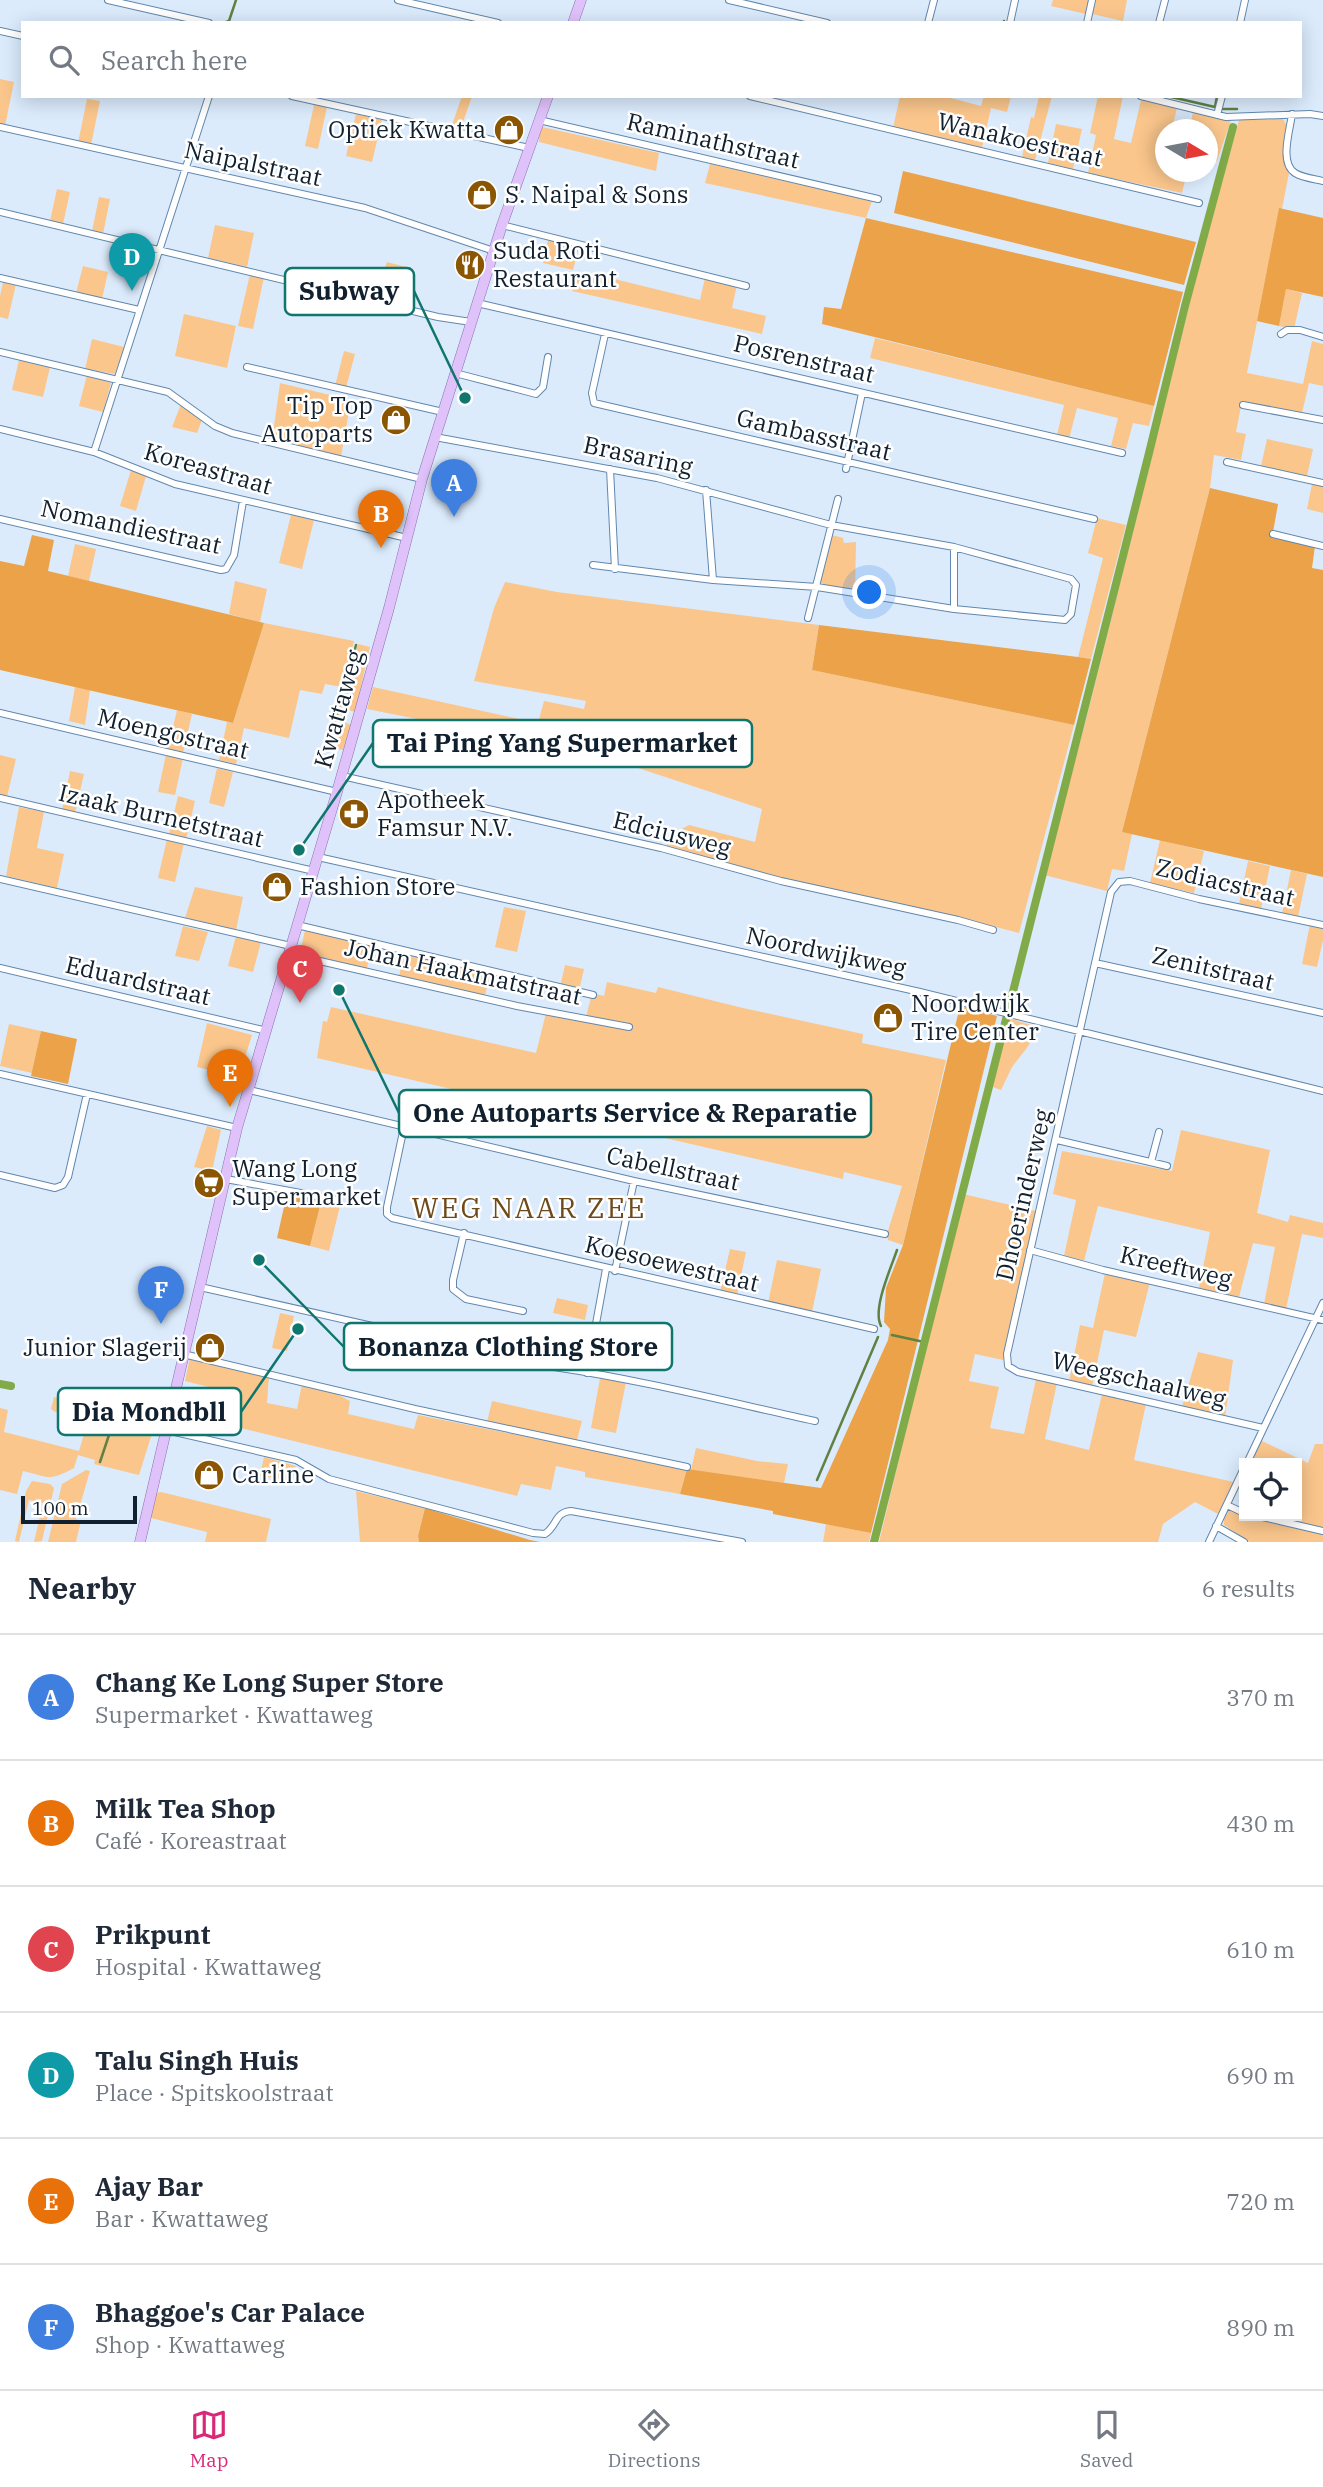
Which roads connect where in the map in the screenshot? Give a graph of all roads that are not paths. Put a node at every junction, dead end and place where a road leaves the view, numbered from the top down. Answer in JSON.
{"nodes":[{"id":1,"x":108,"y":0,"type":"edge"},
{"id":2,"x":398,"y":0,"type":"edge"},
{"id":3,"x":580,"y":0,"type":"edge"},
{"id":4,"x":729,"y":0,"type":"edge"},
{"id":5,"x":934,"y":0,"type":"edge"},
{"id":6,"x":1015,"y":0,"type":"edge"},
{"id":7,"x":1093,"y":0,"type":"edge"},
{"id":8,"x":1164,"y":0,"type":"edge"},
{"id":9,"x":1245,"y":0,"type":"edge"},
{"id":10,"x":755,"y":3,"type":"edge"},
{"id":11,"x":200,"y":21,"type":"edge"},
{"id":12,"x":489,"y":21,"type":"edge"},
{"id":13,"x":574,"y":21,"type":"edge"},
{"id":14,"x":820,"y":21,"type":"edge"},
{"id":15,"x":929,"y":21,"type":"edge"},
{"id":16,"x":1010,"y":21,"type":"edge"},
{"id":17,"x":1088,"y":21,"type":"edge"},
{"id":18,"x":1159,"y":21,"type":"edge"},
{"id":19,"x":1240,"y":21,"type":"edge"},
{"id":20,"x":0,"y":31,"type":"edge"},
{"id":21,"x":21,"y":36,"type":"edge"},
{"id":22,"x":208,"y":98,"type":"edge"},
{"id":23,"x":301,"y":98,"type":"edge"},
{"id":24,"x":547,"y":98,"type":"edge"},
{"id":25,"x":758,"y":98,"type":"edge"},
{"id":26,"x":1149,"y":98,"type":"edge"},
{"id":27,"x":1222,"y":98,"type":"edge"},
{"id":28,"x":1292,"y":114,"type":"junction"},
{"id":29,"x":1217,"y":116,"type":"junction"},
{"id":30,"x":1323,"y":116,"type":"edge"},
{"id":31,"x":539,"y":120,"type":"junction"},
{"id":32,"x":0,"y":127,"type":"edge"},
{"id":33,"x":529,"y":148,"type":"junction"},
{"id":34,"x":186,"y":169,"type":"junction"},
{"id":35,"x":1323,"y":181,"type":"edge"},
{"id":36,"x":878,"y":199,"type":"dead end"},
{"id":37,"x":1199,"y":203,"type":"dead end"},
{"id":38,"x":0,"y":212,"type":"edge"},
{"id":39,"x":502,"y":225,"type":"junction"},
{"id":40,"x":160,"y":250,"type":"junction"},
{"id":41,"x":494,"y":251,"type":"junction"},
{"id":42,"x":0,"y":278,"type":"edge"},
{"id":43,"x":746,"y":286,"type":"dead end"},
{"id":44,"x":477,"y":303,"type":"junction"},
{"id":45,"x":139,"y":310,"type":"junction"},
{"id":46,"x":471,"y":322,"type":"junction"},
{"id":47,"x":605,"y":334,"type":"junction"},
{"id":48,"x":1281,"y":334,"type":"dead end"},
{"id":49,"x":1323,"y":337,"type":"edge"},
{"id":50,"x":0,"y":352,"type":"edge"},
{"id":51,"x":548,"y":357,"type":"dead end"},
{"id":52,"x":247,"y":367,"type":"dead end"},
{"id":53,"x":455,"y":373,"type":"junction"},
{"id":54,"x":118,"y":379,"type":"junction"},
{"id":55,"x":862,"y":393,"type":"junction"},
{"id":56,"x":1243,"y":405,"type":"dead end"},
{"id":57,"x":443,"y":412,"type":"junction"},
{"id":58,"x":1323,"y":420,"type":"edge"},
{"id":59,"x":0,"y":429,"type":"edge"},
{"id":60,"x":435,"y":437,"type":"junction"},
{"id":61,"x":94,"y":452,"type":"junction"},
{"id":62,"x":1122,"y":453,"type":"dead end"},
{"id":63,"x":1227,"y":462,"type":"dead end"},
{"id":64,"x":846,"y":465,"type":"junction"},
{"id":65,"x":610,"y":468,"type":"junction"},
{"id":66,"x":422,"y":479,"type":"junction"},
{"id":67,"x":1323,"y":483,"type":"edge"},
{"id":68,"x":706,"y":490,"type":"junction"},
{"id":69,"x":838,"y":499,"type":"dead end"},
{"id":70,"x":243,"y":501,"type":"junction"},
{"id":71,"x":0,"y":519,"type":"edge"},
{"id":72,"x":1094,"y":519,"type":"dead end"},
{"id":73,"x":831,"y":525,"type":"junction"},
{"id":74,"x":1273,"y":534,"type":"dead end"},
{"id":75,"x":407,"y":538,"type":"junction"},
{"id":76,"x":1323,"y":546,"type":"edge"},
{"id":77,"x":954,"y":547,"type":"junction"},
{"id":78,"x":593,"y":565,"type":"dead end"},
{"id":79,"x":615,"y":569,"type":"junction"},
{"id":80,"x":713,"y":580,"type":"junction"},
{"id":81,"x":817,"y":587,"type":"junction"},
{"id":82,"x":954,"y":609,"type":"junction"},
{"id":83,"x":808,"y":618,"type":"dead end"},
{"id":84,"x":0,"y":713,"type":"edge"},
{"id":85,"x":342,"y":776,"type":"junction"},
{"id":86,"x":337,"y":792,"type":"junction"},
{"id":87,"x":0,"y":798,"type":"edge"},
{"id":88,"x":318,"y":857,"type":"junction"},
{"id":89,"x":314,"y":871,"type":"junction"},
{"id":90,"x":0,"y":879,"type":"edge"},
{"id":91,"x":1119,"y":882,"type":"joint"},
{"id":92,"x":297,"y":925,"type":"junction"},
{"id":93,"x":1323,"y":925,"type":"edge"},
{"id":94,"x":993,"y":930,"type":"dead end"},
{"id":95,"x":290,"y":950,"type":"junction"},
{"id":96,"x":1096,"y":962,"type":"junction"},
{"id":97,"x":0,"y":968,"type":"edge"},
{"id":98,"x":593,"y":995,"type":"dead end"},
{"id":99,"x":1323,"y":1013,"type":"edge"},
{"id":100,"x":629,"y":1027,"type":"dead end"},
{"id":101,"x":267,"y":1031,"type":"junction"},
{"id":102,"x":1081,"y":1032,"type":"junction"},
{"id":103,"x":0,"y":1074,"type":"edge"},
{"id":104,"x":249,"y":1090,"type":"junction"},
{"id":105,"x":1323,"y":1091,"type":"edge"},
{"id":106,"x":87,"y":1094,"type":"junction"},
{"id":107,"x":404,"y":1126,"type":"junction"},
{"id":108,"x":237,"y":1128,"type":"junction"},
{"id":109,"x":1159,"y":1132,"type":"dead end"},
{"id":110,"x":1057,"y":1140,"type":"junction"},
{"id":111,"x":1151,"y":1162,"type":"junction"},
{"id":112,"x":1167,"y":1166,"type":"dead end"},
{"id":113,"x":0,"y":1175,"type":"edge"},
{"id":114,"x":226,"y":1178,"type":"junction"},
{"id":115,"x":634,"y":1181,"type":"junction"},
{"id":116,"x":338,"y":1200,"type":"dead end"},
{"id":117,"x":464,"y":1233,"type":"junction"},
{"id":118,"x":885,"y":1234,"type":"dead end"},
{"id":119,"x":1030,"y":1250,"type":"junction"},
{"id":120,"x":606,"y":1269,"type":"junction"},
{"id":121,"x":615,"y":1271,"type":"junction"},
{"id":122,"x":200,"y":1287,"type":"junction"},
{"id":123,"x":1323,"y":1304,"type":"edge"},
{"id":124,"x":523,"y":1311,"type":"dead end"},
{"id":125,"x":1315,"y":1318,"type":"junction"},
{"id":126,"x":1323,"y":1320,"type":"edge"},
{"id":127,"x":874,"y":1329,"type":"dead end"},
{"id":128,"x":183,"y":1354,"type":"junction"},
{"id":129,"x":1008,"y":1366,"type":"joint"},
{"id":130,"x":587,"y":1373,"type":"junction"},
{"id":131,"x":815,"y":1421,"type":"dead end"},
{"id":132,"x":1263,"y":1428,"type":"junction"},
{"id":133,"x":166,"y":1430,"type":"junction"},
{"id":134,"x":1249,"y":1458,"type":"edge"},
{"id":135,"x":687,"y":1467,"type":"dead end"},
{"id":136,"x":1239,"y":1479,"type":"edge"},
{"id":137,"x":1227,"y":1505,"type":"junction"},
{"id":138,"x":1239,"y":1511,"type":"edge"},
{"id":139,"x":1280,"y":1521,"type":"edge"},
{"id":140,"x":1216,"y":1526,"type":"junction"},
{"id":141,"x":1323,"y":1531,"type":"edge"},
{"id":142,"x":140,"y":1542,"type":"edge"},
{"id":143,"x":742,"y":1542,"type":"edge"},
{"id":144,"x":1209,"y":1542,"type":"edge"},
{"id":145,"x":1244,"y":1542,"type":"edge"}],
"edges":[{"from":1,"to":11,"type":"street"},
{"from":2,"to":12,"type":"street"},
{"from":3,"to":13,"type":"main road"},
{"from":4,"to":10,"type":"street"},
{"from":5,"to":15,"type":"street"},
{"from":6,"to":16,"type":"street"},
{"from":7,"to":17,"type":"street"},
{"from":8,"to":18,"type":"street"},
{"from":9,"to":19,"type":"street"},
{"from":10,"to":14,"type":"street"},
{"from":20,"to":21,"type":"street"},
{"from":22,"to":34,"type":"street"},
{"from":23,"to":33,"type":"street"},
{"from":24,"to":31,"type":"main road","name":"Kwattaweg"},
{"from":25,"to":37,"type":"street","name":"Wanakoestraat"},
{"from":26,"to":29,"type":"street"},
{"from":27,"to":29,"type":"street"},
{"from":28,"to":29,"type":"street"},
{"from":28,"to":30,"type":"street"},
{"from":28,"to":35,"type":"street"},
{"from":31,"to":33,"type":"main road","name":"Kwattaweg"},
{"from":31,"to":36,"type":"street","name":"Raminathstraat"},
{"from":32,"to":34,"type":"street","name":"Naipalstraat"},
{"from":33,"to":39,"type":"main road","name":"Kwattaweg"},
{"from":34,"to":40,"type":"street"},
{"from":34,"to":41,"type":"street","name":"Naipalstraat"},
{"from":38,"to":40,"type":"street"},
{"from":39,"to":41,"type":"main road","name":"Kwattaweg"},
{"from":39,"to":43,"type":"street"},
{"from":40,"to":45,"type":"street"},
{"from":40,"to":46,"type":"street"},
{"from":41,"to":44,"type":"main road","name":"Kwattaweg"},
{"from":42,"to":45,"type":"street"},
{"from":44,"to":46,"type":"main road","name":"Kwattaweg"},
{"from":44,"to":47,"type":"street","name":"Posrenstraat"},
{"from":45,"to":54,"type":"street"},
{"from":46,"to":53,"type":"main road","name":"Kwattaweg"},
{"from":47,"to":55,"type":"street","name":"Posrenstraat"},
{"from":47,"to":64,"type":"street","name":"Gambasstraat"},
{"from":48,"to":49,"type":"street"},
{"from":50,"to":54,"type":"street"},
{"from":51,"to":53,"type":"street"},
{"from":52,"to":57,"type":"street"},
{"from":53,"to":57,"type":"main road","name":"Kwattaweg"},
{"from":54,"to":61,"type":"street"},
{"from":54,"to":66,"type":"street"},
{"from":55,"to":62,"type":"street","name":"Posrenstraat"},
{"from":55,"to":64,"type":"street"},
{"from":56,"to":58,"type":"street"},
{"from":57,"to":60,"type":"main road","name":"Kwattaweg"},
{"from":59,"to":61,"type":"street","name":"Koreastraat"},
{"from":60,"to":65,"type":"street","name":"Brasaring"},
{"from":60,"to":66,"type":"main road","name":"Kwattaweg"},
{"from":61,"to":70,"type":"street","name":"Koreastraat"},
{"from":63,"to":67,"type":"street"},
{"from":64,"to":72,"type":"street","name":"Gambasstraat"},
{"from":65,"to":68,"type":"street","name":"Brasaring"},
{"from":65,"to":79,"type":"street"},
{"from":66,"to":75,"type":"main road","name":"Kwattaweg"},
{"from":68,"to":73,"type":"street","name":"Brasaring"},
{"from":68,"to":80,"type":"street"},
{"from":69,"to":73,"type":"street"},
{"from":70,"to":71,"type":"street","name":"Nomandiestraat"},
{"from":70,"to":75,"type":"street","name":"Koreastraat"},
{"from":73,"to":77,"type":"street","name":"Brasaring"},
{"from":73,"to":81,"type":"street"},
{"from":74,"to":76,"type":"street"},
{"from":75,"to":85,"type":"main road","name":"Kwattaweg"},
{"from":77,"to":82,"type":"street"},
{"from":77,"to":82,"type":"street","name":"Brasaring"},
{"from":78,"to":79,"type":"street"},
{"from":79,"to":80,"type":"street"},
{"from":80,"to":81,"type":"street"},
{"from":81,"to":82,"type":"street"},
{"from":81,"to":83,"type":"street"},
{"from":84,"to":86,"type":"street","name":"Moengostraat"},
{"from":85,"to":86,"type":"main road","name":"Kwattaweg"},
{"from":85,"to":94,"type":"street","name":"Edciusweg"},
{"from":86,"to":88,"type":"main road","name":"Kwattaweg"},
{"from":87,"to":89,"type":"street","name":"Izaak Burnetstraat"},
{"from":88,"to":89,"type":"main road","name":"Kwattaweg"},
{"from":88,"to":102,"type":"street","name":"Noordwijkweg"},
{"from":89,"to":92,"type":"main road","name":"Kwattaweg"},
{"from":90,"to":95,"type":"street","name":"Johan Haakmatstraat"},
{"from":91,"to":93,"type":"street","name":"Zodiacstraat"},
{"from":91,"to":96,"type":"street","name":"Dhoerinderweg"},
{"from":92,"to":95,"type":"main road","name":"Kwattaweg"},
{"from":92,"to":98,"type":"street"},
{"from":95,"to":100,"type":"street","name":"Johan Haakmatstraat"},
{"from":95,"to":101,"type":"main road","name":"Kwattaweg"},
{"from":96,"to":99,"type":"street","name":"Zenitstraat"},
{"from":96,"to":102,"type":"street","name":"Dhoerinderweg"},
{"from":97,"to":101,"type":"street","name":"Eduardstraat"},
{"from":101,"to":104,"type":"main road","name":"Kwattaweg"},
{"from":102,"to":105,"type":"street","name":"Noordwijkweg"},
{"from":102,"to":110,"type":"street","name":"Dhoerinderweg"},
{"from":103,"to":106,"type":"street"},
{"from":104,"to":107,"type":"street","name":"Cabellstraat"},
{"from":104,"to":108,"type":"main road","name":"Kwattaweg"},
{"from":106,"to":108,"type":"street"},
{"from":106,"to":113,"type":"street"},
{"from":107,"to":115,"type":"street","name":"Cabellstraat"},
{"from":107,"to":117,"type":"street","name":"Koesoewestraat"},
{"from":108,"to":114,"type":"main road","name":"Kwattaweg"},
{"from":109,"to":111,"type":"street"},
{"from":110,"to":111,"type":"street"},
{"from":110,"to":119,"type":"street","name":"Dhoerinderweg"},
{"from":111,"to":112,"type":"street"},
{"from":114,"to":116,"type":"street"},
{"from":114,"to":122,"type":"main road","name":"Kwattaweg"},
{"from":115,"to":118,"type":"street","name":"Cabellstraat"},
{"from":115,"to":121,"type":"street"},
{"from":117,"to":120,"type":"street","name":"Koesoewestraat"},
{"from":117,"to":124,"type":"street"},
{"from":119,"to":125,"type":"street","name":"Kreeftweg"},
{"from":119,"to":129,"type":"street","name":"Dhoerinderweg"},
{"from":120,"to":121,"type":"street","name":"Koesoewestraat"},
{"from":120,"to":130,"type":"street"},
{"from":121,"to":127,"type":"street","name":"Koesoewestraat"},
{"from":122,"to":128,"type":"main road","name":"Kwattaweg"},
{"from":122,"to":130,"type":"street"},
{"from":123,"to":125,"type":"street"},
{"from":125,"to":126,"type":"street","name":"Kreeftweg"},
{"from":125,"to":132,"type":"street"},
{"from":128,"to":133,"type":"main road","name":"Kwattaweg"},
{"from":128,"to":135,"type":"street"},
{"from":129,"to":132,"type":"street","name":"Weegschaalweg"},
{"from":130,"to":131,"type":"street"},
{"from":132,"to":134,"type":"street"},
{"from":133,"to":142,"type":"main road","name":"Kwattaweg"},
{"from":133,"to":143,"type":"street"},
{"from":136,"to":137,"type":"street"},
{"from":137,"to":138,"type":"street"},
{"from":137,"to":140,"type":"street"},
{"from":139,"to":141,"type":"street"},
{"from":140,"to":144,"type":"street"},
{"from":140,"to":145,"type":"street"}]}
